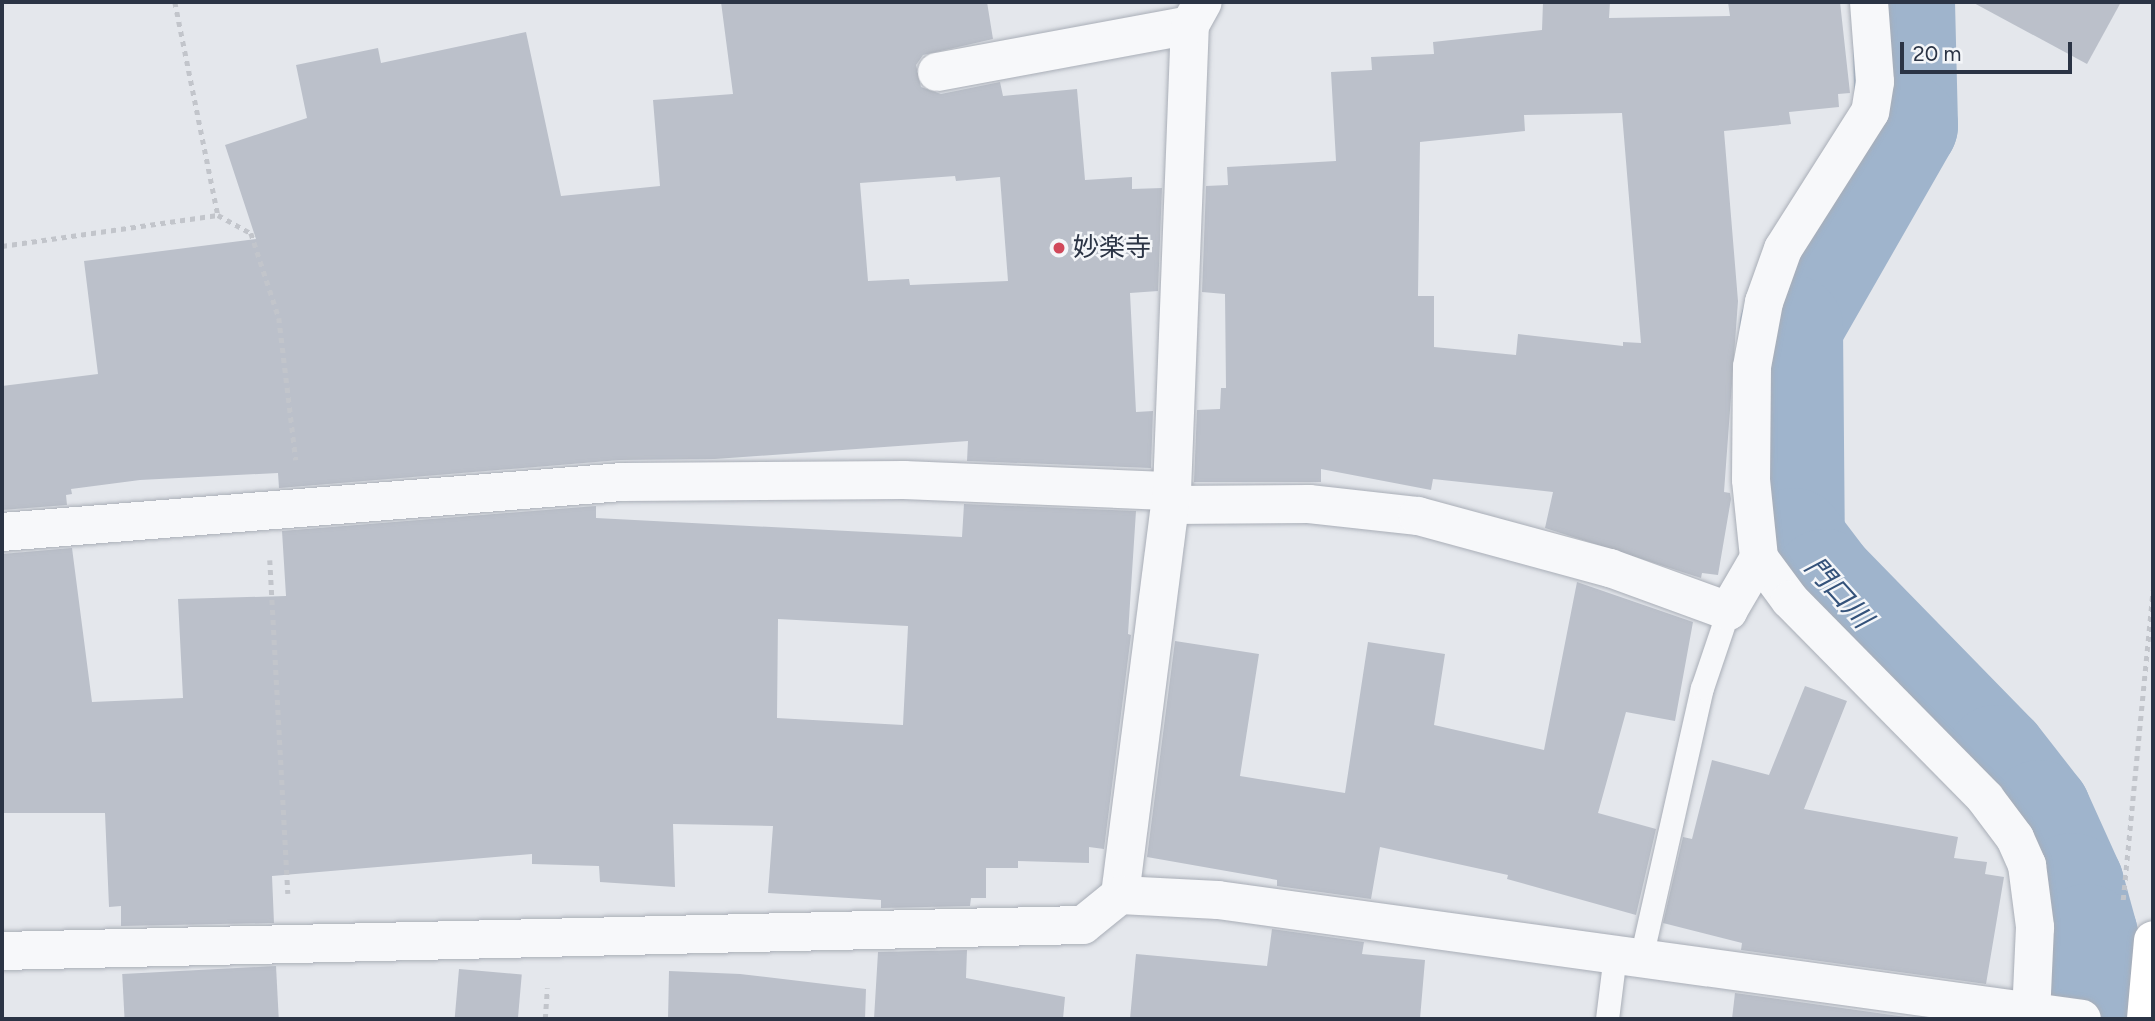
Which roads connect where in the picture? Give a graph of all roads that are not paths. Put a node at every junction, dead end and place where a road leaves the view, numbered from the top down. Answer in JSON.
{"nodes":[{"id":1,"x":1868,"y":2,"type":"edge"},
{"id":2,"x":1197,"y":13,"type":"edge"},
{"id":3,"x":937,"y":72,"type":"dead end"},
{"id":4,"x":1172,"y":498,"type":"junction"},
{"id":5,"x":2,"y":532,"type":"edge"},
{"id":6,"x":1759,"y":558,"type":"junction"},
{"id":7,"x":1728,"y":611,"type":"junction"},
{"id":8,"x":1120,"y":895,"type":"junction"},
{"id":9,"x":2153,"y":940,"type":"edge"},
{"id":10,"x":2,"y":951,"type":"edge"},
{"id":11,"x":1628,"y":956,"type":"junction"},
{"id":12,"x":2053,"y":1016,"type":"edge"},
{"id":13,"x":1607,"y":1019,"type":"edge"},
{"id":14,"x":2146,"y":1019,"type":"edge"}],
"edges":[{"from":1,"to":6,"type":"street"},
{"from":2,"to":3,"type":"street"},
{"from":2,"to":4,"type":"street"},
{"from":4,"to":5,"type":"street"},
{"from":4,"to":7,"type":"street"},
{"from":4,"to":8,"type":"street"},
{"from":6,"to":7,"type":"street"},
{"from":6,"to":12,"type":"street"},
{"from":7,"to":11,"type":"lane"},
{"from":8,"to":10,"type":"street"},
{"from":8,"to":11,"type":"street"},
{"from":9,"to":14,"type":"main road"},
{"from":11,"to":12,"type":"street"},
{"from":11,"to":13,"type":"lane"}]}
